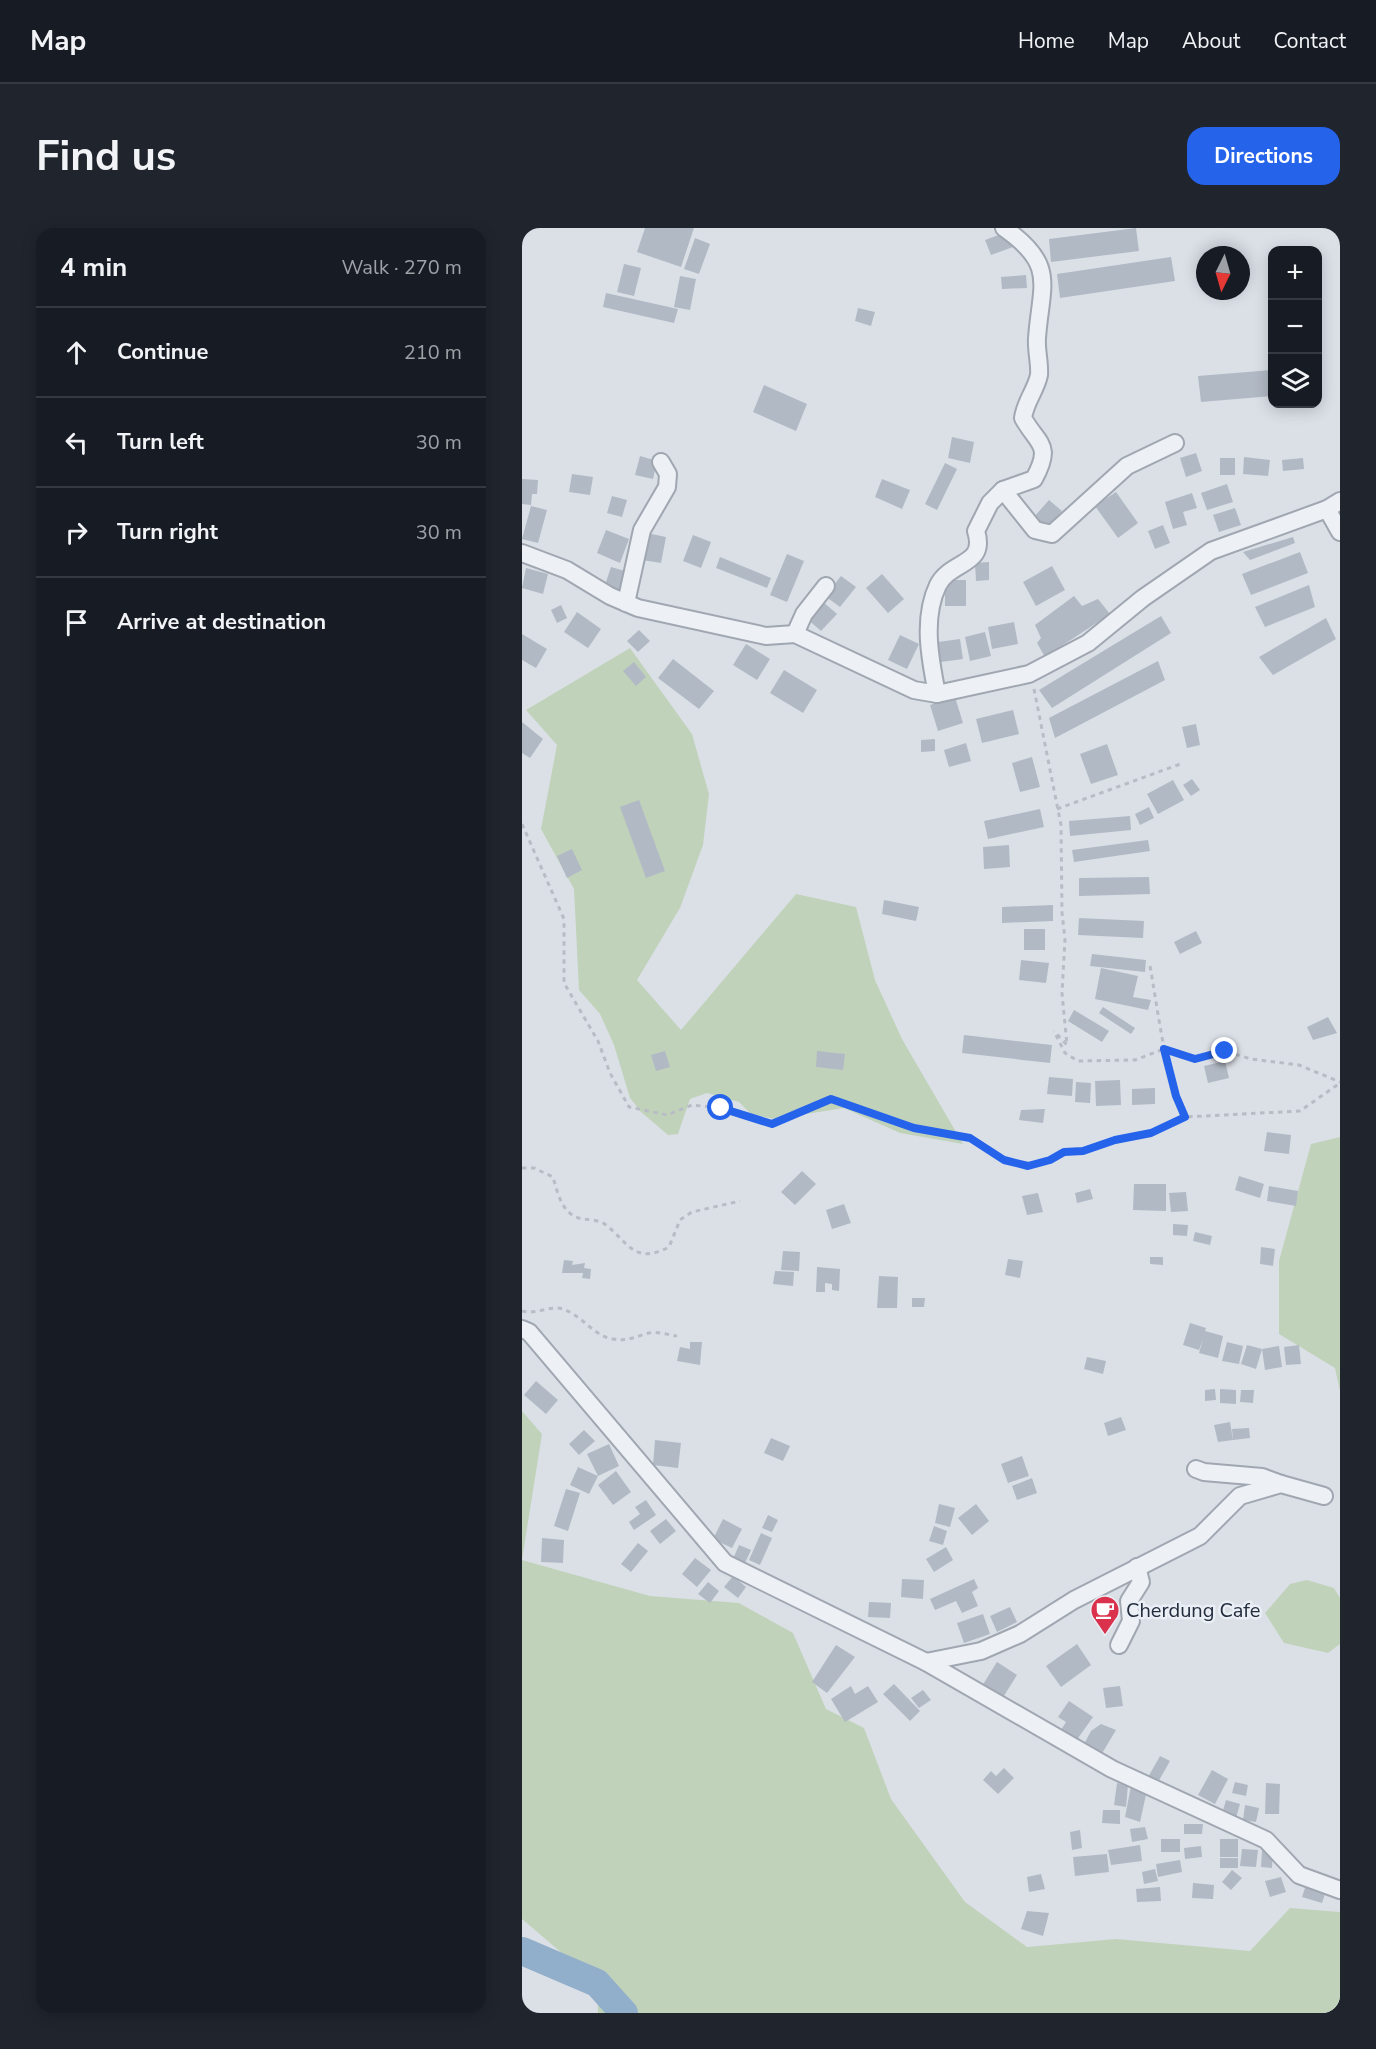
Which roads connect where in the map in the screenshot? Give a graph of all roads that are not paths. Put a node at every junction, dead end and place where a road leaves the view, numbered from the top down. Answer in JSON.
{"nodes":[{"id":1,"x":1004,"y":228,"type":"edge"},
{"id":2,"x":1175,"y":443,"type":"dead end"},
{"id":3,"x":661,"y":462,"type":"dead end"},
{"id":4,"x":1003,"y":490,"type":"junction"},
{"id":5,"x":1334,"y":505,"type":"edge"},
{"id":6,"x":1340,"y":532,"type":"edge"},
{"id":7,"x":522,"y":553,"type":"edge"},
{"id":8,"x":826,"y":586,"type":"dead end"},
{"id":9,"x":626,"y":603,"type":"junction"},
{"id":10,"x":795,"y":634,"type":"junction"},
{"id":11,"x":937,"y":694,"type":"junction"},
{"id":12,"x":522,"y":1329,"type":"edge"},
{"id":13,"x":1196,"y":1468,"type":"dead end"},
{"id":14,"x":1281,"y":1484,"type":"junction"},
{"id":15,"x":1324,"y":1496,"type":"dead end"},
{"id":16,"x":1137,"y":1568,"type":"junction"},
{"id":17,"x":1119,"y":1645,"type":"dead end"},
{"id":18,"x":926,"y":1662,"type":"junction"},
{"id":19,"x":1340,"y":1890,"type":"edge"}],
"edges":[{"from":1,"to":4,"type":"street"},
{"from":2,"to":4,"type":"street"},
{"from":3,"to":9,"type":"street"},
{"from":4,"to":11,"type":"street"},
{"from":5,"to":6,"type":"street"},
{"from":5,"to":11,"type":"street"},
{"from":7,"to":9,"type":"street"},
{"from":8,"to":10,"type":"street"},
{"from":9,"to":10,"type":"street"},
{"from":10,"to":11,"type":"street"},
{"from":12,"to":18,"type":"street"},
{"from":13,"to":14,"type":"street"},
{"from":14,"to":15,"type":"street"},
{"from":14,"to":16,"type":"street"},
{"from":16,"to":17,"type":"street"},
{"from":16,"to":18,"type":"street"},
{"from":18,"to":19,"type":"street"}]}
